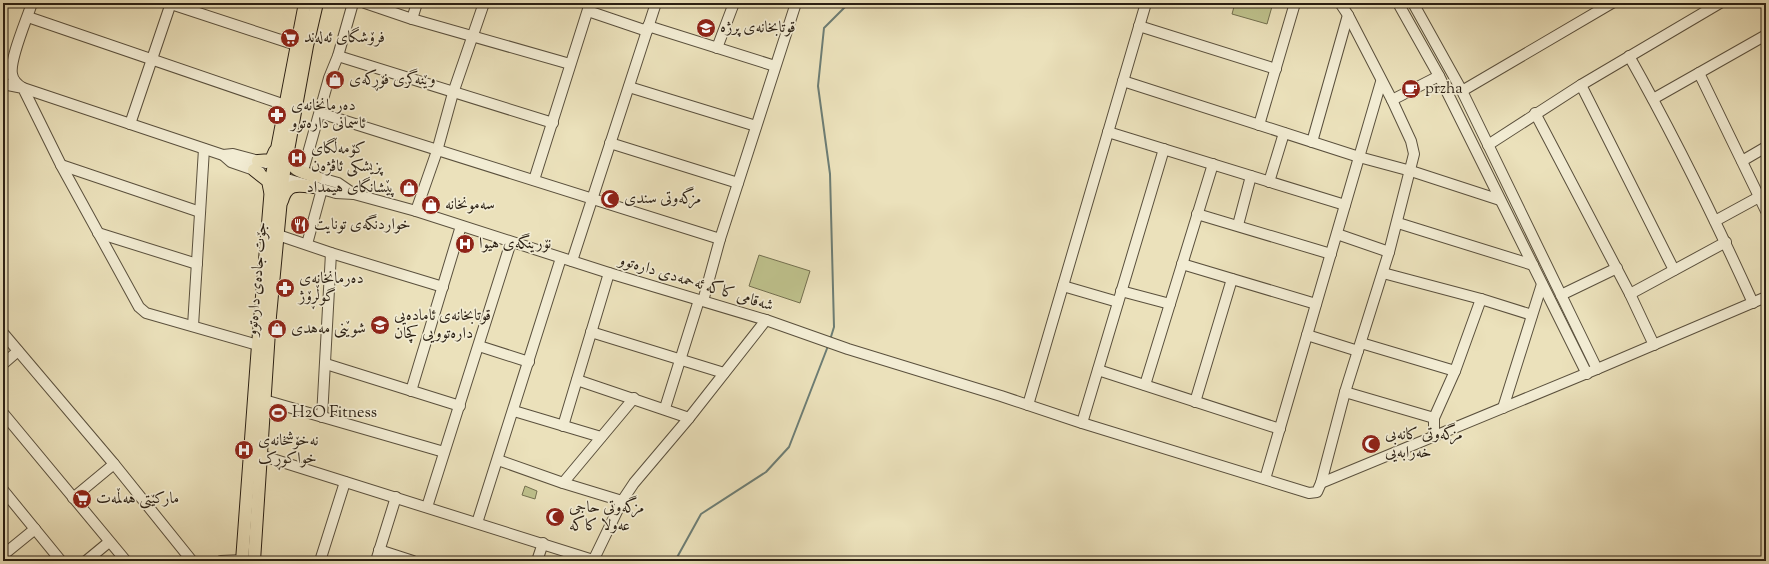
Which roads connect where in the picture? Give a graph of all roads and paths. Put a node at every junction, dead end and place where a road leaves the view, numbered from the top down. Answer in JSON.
{"nodes":[{"id":1,"x":32,"y":3,"type":"edge"},
{"id":2,"x":170,"y":3,"type":"edge"},
{"id":3,"x":305,"y":3,"type":"edge"},
{"id":4,"x":317,"y":3,"type":"edge"},
{"id":5,"x":353,"y":3,"type":"edge"},
{"id":6,"x":365,"y":3,"type":"edge"},
{"id":7,"x":417,"y":3,"type":"edge"},
{"id":8,"x":484,"y":3,"type":"edge"},
{"id":9,"x":656,"y":3,"type":"edge"},
{"id":10,"x":734,"y":3,"type":"edge"},
{"id":11,"x":796,"y":3,"type":"edge"},
{"id":12,"x":1146,"y":3,"type":"edge"},
{"id":13,"x":1295,"y":3,"type":"edge"},
{"id":14,"x":1340,"y":3,"type":"edge"},
{"id":15,"x":1398,"y":3,"type":"edge"},
{"id":16,"x":1412,"y":3,"type":"edge"},
{"id":17,"x":1612,"y":3,"type":"edge"},
{"id":18,"x":1720,"y":3,"type":"edge"},
{"id":19,"x":587,"y":6,"type":"edge"},
{"id":20,"x":1348,"y":16,"type":"junction"},
{"id":21,"x":28,"y":17,"type":"junction"},
{"id":22,"x":412,"y":18,"type":"junction"},
{"id":23,"x":1139,"y":26,"type":"junction"},
{"id":24,"x":648,"y":29,"type":"junction"},
{"id":25,"x":1766,"y":35,"type":"edge"},
{"id":26,"x":473,"y":36,"type":"junction"},
{"id":27,"x":296,"y":45,"type":"junction"},
{"id":28,"x":717,"y":48,"type":"junction"},
{"id":29,"x":338,"y":56,"type":"junction"},
{"id":30,"x":1629,"y":56,"type":"junction"},
{"id":31,"x":152,"y":60,"type":"junction"},
{"id":32,"x":570,"y":64,"type":"junction"},
{"id":33,"x":775,"y":66,"type":"junction"},
{"id":34,"x":1276,"y":69,"type":"junction"},
{"id":35,"x":1699,"y":73,"type":"junction"},
{"id":36,"x":1439,"y":76,"type":"junction"},
{"id":37,"x":1123,"y":81,"type":"junction"},
{"id":38,"x":1381,"y":82,"type":"junction"},
{"id":39,"x":3,"y":84,"type":"edge"},
{"id":40,"x":1581,"y":85,"type":"junction"},
{"id":41,"x":629,"y":87,"type":"junction"},
{"id":42,"x":23,"y":88,"type":"junction"},
{"id":43,"x":1462,"y":91,"type":"junction"},
{"id":44,"x":453,"y":93,"type":"junction"},
{"id":45,"x":1653,"y":99,"type":"junction"},
{"id":46,"x":1392,"y":100,"type":"junction"},
{"id":47,"x":285,"y":105,"type":"junction"},
{"id":48,"x":320,"y":113,"type":"junction"},
{"id":49,"x":1535,"y":113,"type":"junction"},
{"id":50,"x":553,"y":123,"type":"junction"},
{"id":51,"x":130,"y":124,"type":"junction"},
{"id":52,"x":1259,"y":125,"type":"junction"},
{"id":53,"x":756,"y":126,"type":"junction"},
{"id":54,"x":1108,"y":132,"type":"junction"},
{"id":55,"x":1284,"y":133,"type":"junction"},
{"id":56,"x":291,"y":135,"type":"junction"},
{"id":57,"x":1312,"y":142,"type":"junction"},
{"id":58,"x":610,"y":143,"type":"junction"},
{"id":59,"x":277,"y":144,"type":"junction"},
{"id":60,"x":1488,"y":145,"type":"junction"},
{"id":61,"x":1766,"y":147,"type":"edge"},
{"id":62,"x":204,"y":149,"type":"junction"},
{"id":63,"x":1164,"y":149,"type":"junction"},
{"id":64,"x":437,"y":151,"type":"junction"},
{"id":65,"x":1359,"y":157,"type":"junction"},
{"id":66,"x":1742,"y":161,"type":"junction"},
{"id":67,"x":1213,"y":164,"type":"junction"},
{"id":68,"x":61,"y":165,"type":"junction"},
{"id":69,"x":256,"y":165,"type":"junction"},
{"id":70,"x":1411,"y":171,"type":"junction"},
{"id":71,"x":279,"y":172,"type":"junction"},
{"id":72,"x":303,"y":172,"type":"junction"},
{"id":73,"x":1251,"y":176,"type":"junction"},
{"id":74,"x":534,"y":180,"type":"junction"},
{"id":75,"x":1269,"y":182,"type":"junction"},
{"id":76,"x":738,"y":183,"type":"junction"},
{"id":77,"x":317,"y":184,"type":"junction"},
{"id":78,"x":354,"y":194,"type":"junction"},
{"id":79,"x":593,"y":198,"type":"junction"},
{"id":80,"x":1759,"y":198,"type":"junction"},
{"id":81,"x":1500,"y":200,"type":"junction"},
{"id":82,"x":1345,"y":205,"type":"junction"},
{"id":83,"x":275,"y":208,"type":"junction"},
{"id":84,"x":416,"y":211,"type":"junction"},
{"id":85,"x":1766,"y":211,"type":"edge"},
{"id":86,"x":200,"y":212,"type":"junction"},
{"id":87,"x":1197,"y":214,"type":"junction"},
{"id":88,"x":1715,"y":221,"type":"junction"},
{"id":89,"x":1398,"y":223,"type":"junction"},
{"id":90,"x":461,"y":226,"type":"junction"},
{"id":91,"x":1238,"y":226,"type":"junction"},
{"id":92,"x":98,"y":233,"type":"junction"},
{"id":93,"x":1337,"y":234,"type":"junction"},
{"id":94,"x":278,"y":235,"type":"junction"},
{"id":95,"x":720,"y":239,"type":"junction"},
{"id":96,"x":511,"y":242,"type":"junction"},
{"id":97,"x":1726,"y":242,"type":"junction"},
{"id":98,"x":307,"y":244,"type":"junction"},
{"id":99,"x":1389,"y":252,"type":"junction"},
{"id":100,"x":331,"y":253,"type":"junction"},
{"id":101,"x":1331,"y":254,"type":"junction"},
{"id":102,"x":561,"y":258,"type":"junction"},
{"id":103,"x":572,"y":261,"type":"junction"},
{"id":104,"x":197,"y":264,"type":"junction"},
{"id":105,"x":1182,"y":264,"type":"junction"},
{"id":106,"x":1533,"y":266,"type":"junction"},
{"id":107,"x":1616,"y":268,"type":"junction"},
{"id":108,"x":1674,"y":270,"type":"junction"},
{"id":109,"x":609,"y":273,"type":"junction"},
{"id":110,"x":1383,"y":273,"type":"junction"},
{"id":111,"x":1232,"y":279,"type":"junction"},
{"id":112,"x":1542,"y":284,"type":"junction"},
{"id":113,"x":1063,"y":286,"type":"junction"},
{"id":114,"x":443,"y":287,"type":"junction"},
{"id":115,"x":1121,"y":290,"type":"junction"},
{"id":116,"x":1630,"y":294,"type":"junction"},
{"id":117,"x":1561,"y":295,"type":"junction"},
{"id":118,"x":1766,"y":297,"type":"edge"},
{"id":119,"x":1481,"y":299,"type":"junction"},
{"id":120,"x":701,"y":300,"type":"junction"},
{"id":121,"x":1118,"y":302,"type":"junction"},
{"id":122,"x":1753,"y":303,"type":"junction"},
{"id":123,"x":1170,"y":304,"type":"junction"},
{"id":124,"x":1316,"y":304,"type":"junction"},
{"id":125,"x":1532,"y":315,"type":"junction"},
{"id":126,"x":766,"y":320,"type":"junction"},
{"id":127,"x":193,"y":326,"type":"junction"},
{"id":128,"x":591,"y":332,"type":"junction"},
{"id":129,"x":3,"y":333,"type":"edge"},
{"id":130,"x":1307,"y":335,"type":"junction"},
{"id":131,"x":258,"y":345,"type":"junction"},
{"id":132,"x":1654,"y":345,"type":"junction"},
{"id":133,"x":479,"y":346,"type":"junction"},
{"id":134,"x":1360,"y":347,"type":"junction"},
{"id":135,"x":18,"y":351,"type":"junction"},
{"id":136,"x":680,"y":359,"type":"junction"},
{"id":137,"x":529,"y":362,"type":"junction"},
{"id":138,"x":3,"y":364,"type":"edge"},
{"id":139,"x":326,"y":364,"type":"junction"},
{"id":140,"x":1598,"y":369,"type":"junction"},
{"id":141,"x":1098,"y":370,"type":"junction"},
{"id":142,"x":1455,"y":371,"type":"junction"},
{"id":143,"x":724,"y":373,"type":"junction"},
{"id":144,"x":1587,"y":374,"type":"junction"},
{"id":145,"x":577,"y":380,"type":"junction"},
{"id":146,"x":1145,"y":385,"type":"junction"},
{"id":147,"x":411,"y":391,"type":"junction"},
{"id":148,"x":1345,"y":392,"type":"junction"},
{"id":149,"x":634,"y":398,"type":"junction"},
{"id":150,"x":264,"y":400,"type":"junction"},
{"id":151,"x":1195,"y":402,"type":"junction"},
{"id":152,"x":1028,"y":405,"type":"junction"},
{"id":153,"x":460,"y":406,"type":"junction"},
{"id":154,"x":664,"y":408,"type":"junction"},
{"id":155,"x":1503,"y":408,"type":"junction"},
{"id":156,"x":514,"y":411,"type":"junction"},
{"id":157,"x":3,"y":413,"type":"edge"},
{"id":158,"x":322,"y":417,"type":"junction"},
{"id":159,"x":689,"y":418,"type":"junction"},
{"id":160,"x":1434,"y":418,"type":"junction"},
{"id":161,"x":1082,"y":424,"type":"junction"},
{"id":162,"x":7,"y":426,"type":"edge"},
{"id":163,"x":563,"y":426,"type":"junction"},
{"id":164,"x":1280,"y":429,"type":"junction"},
{"id":165,"x":1434,"y":436,"type":"junction"},
{"id":166,"x":601,"y":437,"type":"junction"},
{"id":167,"x":444,"y":452,"type":"junction"},
{"id":168,"x":260,"y":455,"type":"junction"},
{"id":169,"x":498,"y":460,"type":"junction"},
{"id":170,"x":114,"y":464,"type":"junction"},
{"id":171,"x":1265,"y":479,"type":"junction"},
{"id":172,"x":345,"y":482,"type":"junction"},
{"id":173,"x":563,"y":483,"type":"junction"},
{"id":174,"x":1320,"y":483,"type":"junction"},
{"id":175,"x":3,"y":491,"type":"edge"},
{"id":176,"x":73,"y":498,"type":"junction"},
{"id":177,"x":396,"y":498,"type":"junction"},
{"id":178,"x":622,"y":501,"type":"junction"},
{"id":179,"x":427,"y":507,"type":"junction"},
{"id":180,"x":477,"y":523,"type":"junction"},
{"id":181,"x":35,"y":529,"type":"junction"},
{"id":182,"x":109,"y":542,"type":"junction"},
{"id":183,"x":543,"y":543,"type":"junction"},
{"id":184,"x":379,"y":550,"type":"junction"},
{"id":185,"x":3,"y":554,"type":"edge"},
{"id":186,"x":593,"y":560,"type":"edge"},
{"id":187,"x":61,"y":561,"type":"edge"},
{"id":188,"x":86,"y":561,"type":"edge"},
{"id":189,"x":126,"y":561,"type":"edge"},
{"id":190,"x":192,"y":561,"type":"edge"},
{"id":191,"x":221,"y":561,"type":"edge"},
{"id":192,"x":246,"y":561,"type":"edge"},
{"id":193,"x":320,"y":561,"type":"edge"},
{"id":194,"x":376,"y":561,"type":"edge"},
{"id":195,"x":414,"y":561,"type":"edge"},
{"id":196,"x":537,"y":561,"type":"edge"}],
"edges":[{"from":1,"to":21,"type":"street"},
{"from":2,"to":27,"type":"street"},
{"from":2,"to":31,"type":"street"},
{"from":3,"to":27,"type":"main road","name":"جۆت جادەی دارەتوو"},
{"from":4,"to":56,"type":"main road","name":"جۆت جادەی دارەتوو"},
{"from":5,"to":29,"type":"street"},
{"from":6,"to":22,"type":"street"},
{"from":7,"to":22,"type":"street"},
{"from":8,"to":26,"type":"street"},
{"from":9,"to":24,"type":"street"},
{"from":10,"to":28,"type":"street"},
{"from":11,"to":33,"type":"street"},
{"from":12,"to":23,"type":"street"},
{"from":13,"to":34,"type":"street"},
{"from":14,"to":20,"type":"street"},
{"from":15,"to":36,"type":"street"},
{"from":16,"to":43,"type":"street"},
{"from":17,"to":43,"type":"street"},
{"from":18,"to":30,"type":"street"},
{"from":19,"to":24,"type":"street"},
{"from":19,"to":32,"type":"street"},
{"from":20,"to":38,"type":"street"},
{"from":20,"to":57,"type":"street"},
{"from":21,"to":31,"type":"street"},
{"from":21,"to":42,"type":"street"},
{"from":22,"to":26,"type":"street"},
{"from":23,"to":34,"type":"street"},
{"from":23,"to":37,"type":"street"},
{"from":24,"to":28,"type":"street"},
{"from":24,"to":41,"type":"street"},
{"from":25,"to":35,"type":"street"},
{"from":26,"to":32,"type":"street"},
{"from":26,"to":44,"type":"street"},
{"from":27,"to":47,"type":"main road","name":"جۆت جادەی دارەتوو"},
{"from":28,"to":33,"type":"street"},
{"from":29,"to":44,"type":"street"},
{"from":29,"to":48,"type":"street"},
{"from":30,"to":40,"type":"street"},
{"from":30,"to":45,"type":"street"},
{"from":31,"to":47,"type":"street"},
{"from":31,"to":51,"type":"street"},
{"from":32,"to":50,"type":"street"},
{"from":33,"to":53,"type":"street"},
{"from":34,"to":52,"type":"street"},
{"from":35,"to":45,"type":"street"},
{"from":35,"to":66,"type":"street"},
{"from":36,"to":46,"type":"street"},
{"from":36,"to":81,"type":"street"},
{"from":37,"to":52,"type":"street"},
{"from":37,"to":54,"type":"street"},
{"from":38,"to":46,"type":"street"},
{"from":38,"to":65,"type":"street"},
{"from":39,"to":42,"type":"street","name":"شەقامی کاکە ئەحمەدی دارەتوو"},
{"from":40,"to":49,"type":"street"},
{"from":40,"to":108,"type":"street"},
{"from":41,"to":53,"type":"street"},
{"from":41,"to":58,"type":"street"},
{"from":42,"to":51,"type":"street","name":"شەقامی کاکە ئەحمەدی دارەتوو"},
{"from":42,"to":68,"type":"street"},
{"from":43,"to":60,"type":"street"},
{"from":44,"to":50,"type":"street"},
{"from":44,"to":64,"type":"street"},
{"from":45,"to":88,"type":"street"},
{"from":46,"to":70,"type":"street"},
{"from":47,"to":59,"type":"main road","name":"جۆت جادەی دارەتوو"},
{"from":48,"to":64,"type":"street"},
{"from":48,"to":72,"type":"street"},
{"from":49,"to":60,"type":"street"},
{"from":49,"to":107,"type":"street"},
{"from":50,"to":74,"type":"street"},
{"from":51,"to":62,"type":"street","name":"شەقامی کاکە ئەحمەدی دارەتوو"},
{"from":52,"to":55,"type":"street"},
{"from":53,"to":76,"type":"street"},
{"from":54,"to":63,"type":"street"},
{"from":54,"to":113,"type":"street"},
{"from":55,"to":57,"type":"street"},
{"from":55,"to":75,"type":"street"},
{"from":56,"to":71,"type":"main road","name":"جۆت جادەی دارەتوو"},
{"from":56,"to":72,"type":"main road"},
{"from":57,"to":65,"type":"street"},
{"from":58,"to":76,"type":"street"},
{"from":58,"to":79,"type":"street"},
{"from":59,"to":69,"type":"main road"},
{"from":59,"to":71,"type":"main road","name":"جۆت جادەی دارەتوو"},
{"from":60,"to":117,"type":"street"},
{"from":61,"to":66,"type":"street"},
{"from":62,"to":69,"type":"street","name":"شەقامی کاکە ئەحمەدی دارەتوو"},
{"from":62,"to":86,"type":"street"},
{"from":63,"to":67,"type":"street"},
{"from":63,"to":115,"type":"street"},
{"from":64,"to":74,"type":"street"},
{"from":64,"to":84,"type":"street"},
{"from":65,"to":70,"type":"street"},
{"from":65,"to":82,"type":"street"},
{"from":66,"to":80,"type":"street"},
{"from":67,"to":73,"type":"street"},
{"from":67,"to":87,"type":"street"},
{"from":68,"to":86,"type":"street"},
{"from":68,"to":92,"type":"street"},
{"from":69,"to":71,"type":"street","name":"شەقامی کاکە ئەحمەدی دارەتوو"},
{"from":69,"to":83,"type":"main road"},
{"from":70,"to":81,"type":"street"},
{"from":70,"to":89,"type":"street"},
{"from":71,"to":77,"type":"street","name":"شەقامی کاکە ئەحمەدی دارەتوو"},
{"from":71,"to":83,"type":"main road","name":"جۆت جادەی دارەتوو"},
{"from":72,"to":77,"type":"main road"},
{"from":73,"to":75,"type":"street"},
{"from":73,"to":91,"type":"street"},
{"from":74,"to":79,"type":"street"},
{"from":75,"to":82,"type":"street"},
{"from":76,"to":95,"type":"street"},
{"from":77,"to":78,"type":"street","name":"شەقامی کاکە ئەحمەدی دارەتوو"},
{"from":77,"to":78,"type":"street","name":"شەقامی کاکە ئەحمەدی دارەتوو"},
{"from":77,"to":83,"type":"main road"},
{"from":77,"to":98,"type":"street"},
{"from":78,"to":84,"type":"street","name":"شەقامی کاکە ئەحمەدی دارەتوو"},
{"from":79,"to":95,"type":"street"},
{"from":79,"to":103,"type":"street"},
{"from":80,"to":85,"type":"street"},
{"from":80,"to":88,"type":"street"},
{"from":81,"to":106,"type":"street"},
{"from":82,"to":93,"type":"street"},
{"from":83,"to":94,"type":"main road","name":"جۆت جادەی دارەتوو"},
{"from":83,"to":131,"type":"main road","name":"جۆت جادەی دارەتوو"},
{"from":84,"to":90,"type":"street","name":"شەقامی کاکە ئەحمەدی دارەتوو"},
{"from":86,"to":104,"type":"street"},
{"from":87,"to":91,"type":"street"},
{"from":87,"to":105,"type":"street"},
{"from":88,"to":97,"type":"street"},
{"from":89,"to":99,"type":"street"},
{"from":89,"to":106,"type":"street"},
{"from":90,"to":96,"type":"street","name":"شەقامی کاکە ئەحمەدی دارەتوو"},
{"from":90,"to":114,"type":"street"},
{"from":91,"to":101,"type":"street"},
{"from":92,"to":104,"type":"street"},
{"from":92,"to":127,"type":"street"},
{"from":93,"to":99,"type":"street"},
{"from":93,"to":101,"type":"street"},
{"from":94,"to":98,"type":"street"},
{"from":94,"to":150,"type":"main road","name":"جۆت جادەی دارەتوو"},
{"from":95,"to":120,"type":"street"},
{"from":96,"to":102,"type":"street","name":"شەقامی کاکە ئەحمەدی دارەتوو"},
{"from":96,"to":133,"type":"street"},
{"from":97,"to":108,"type":"street"},
{"from":97,"to":122,"type":"street"},
{"from":98,"to":100,"type":"street"},
{"from":99,"to":110,"type":"street"},
{"from":100,"to":114,"type":"street"},
{"from":100,"to":139,"type":"street"},
{"from":101,"to":124,"type":"street"},
{"from":102,"to":103,"type":"street","name":"شەقامی کاکە ئەحمەدی دارەتوو"},
{"from":102,"to":137,"type":"street"},
{"from":103,"to":109,"type":"street","name":"شەقامی کاکە ئەحمەدی دارەتوو"},
{"from":104,"to":127,"type":"street"},
{"from":105,"to":111,"type":"street"},
{"from":105,"to":123,"type":"street"},
{"from":106,"to":112,"type":"street"},
{"from":107,"to":116,"type":"street"},
{"from":107,"to":117,"type":"street"},
{"from":108,"to":116,"type":"street"},
{"from":109,"to":120,"type":"street","name":"شەقامی کاکە ئەحمەدی دارەتوو"},
{"from":109,"to":128,"type":"street"},
{"from":110,"to":119,"type":"street"},
{"from":110,"to":134,"type":"street"},
{"from":111,"to":124,"type":"street"},
{"from":111,"to":151,"type":"street"},
{"from":112,"to":125,"type":"street"},
{"from":112,"to":144,"type":"street"},
{"from":113,"to":121,"type":"street"},
{"from":113,"to":152,"type":"street"},
{"from":114,"to":147,"type":"street"},
{"from":115,"to":121,"type":"street"},
{"from":115,"to":123,"type":"street"},
{"from":116,"to":132,"type":"street"},
{"from":117,"to":140,"type":"street"},
{"from":118,"to":122,"type":"street"},
{"from":119,"to":125,"type":"street"},
{"from":119,"to":142,"type":"street"},
{"from":120,"to":126,"type":"street","name":"شەقامی کاکە ئەحمەدی دارەتوو"},
{"from":120,"to":136,"type":"street"},
{"from":121,"to":141,"type":"street"},
{"from":122,"to":132,"type":"street"},
{"from":123,"to":146,"type":"street"},
{"from":124,"to":130,"type":"street"},
{"from":125,"to":155,"type":"street"},
{"from":126,"to":143,"type":"street"},
{"from":126,"to":152,"type":"street","name":"شەقامی کاکە ئەحمەدی دارەتوو"},
{"from":127,"to":131,"type":"street"},
{"from":128,"to":136,"type":"street"},
{"from":128,"to":145,"type":"street"},
{"from":129,"to":135,"type":"street"},
{"from":130,"to":134,"type":"street"},
{"from":130,"to":164,"type":"street"},
{"from":131,"to":192,"type":"main road","name":"جۆت جادەی دارەتوو"},
{"from":132,"to":140,"type":"street"},
{"from":133,"to":137,"type":"street"},
{"from":133,"to":153,"type":"street"},
{"from":134,"to":142,"type":"street"},
{"from":134,"to":148,"type":"street"},
{"from":135,"to":138,"type":"street"},
{"from":135,"to":170,"type":"street"},
{"from":136,"to":143,"type":"street"},
{"from":136,"to":154,"type":"street"},
{"from":137,"to":156,"type":"street"},
{"from":139,"to":147,"type":"street"},
{"from":139,"to":158,"type":"street"},
{"from":140,"to":144,"type":"street"},
{"from":141,"to":146,"type":"street"},
{"from":141,"to":161,"type":"street"},
{"from":142,"to":160,"type":"street"},
{"from":143,"to":159,"type":"street"},
{"from":144,"to":155,"type":"street"},
{"from":145,"to":149,"type":"street"},
{"from":145,"to":163,"type":"street"},
{"from":146,"to":151,"type":"street"},
{"from":147,"to":153,"type":"street"},
{"from":148,"to":160,"type":"street"},
{"from":148,"to":174,"type":"street"},
{"from":149,"to":154,"type":"street"},
{"from":149,"to":166,"type":"street"},
{"from":150,"to":158,"type":"street"},
{"from":150,"to":168,"type":"main road","name":"جۆت جادەی دارەتوو"},
{"from":151,"to":164,"type":"street"},
{"from":152,"to":161,"type":"street","name":"شەقامی کاکە ئەحمەدی دارەتوو"},
{"from":153,"to":167,"type":"street"},
{"from":154,"to":159,"type":"street"},
{"from":155,"to":165,"type":"street"},
{"from":156,"to":163,"type":"street"},
{"from":156,"to":169,"type":"street"},
{"from":157,"to":162,"type":"street"},
{"from":158,"to":167,"type":"street"},
{"from":159,"to":178,"type":"street"},
{"from":160,"to":165,"type":"street"},
{"from":161,"to":171,"type":"street","name":"شەقامی کاکە ئەحمەدی دارەتوو"},
{"from":162,"to":176,"type":"street"},
{"from":163,"to":166,"type":"street"},
{"from":164,"to":171,"type":"street"},
{"from":165,"to":174,"type":"street"},
{"from":166,"to":173,"type":"street"},
{"from":167,"to":179,"type":"street"},
{"from":168,"to":172,"type":"street"},
{"from":168,"to":192,"type":"main road","name":"جۆت جادەی دارەتوو"},
{"from":169,"to":173,"type":"street"},
{"from":169,"to":180,"type":"street"},
{"from":170,"to":176,"type":"street"},
{"from":170,"to":190,"type":"street"},
{"from":171,"to":174,"type":"street","name":"شەقامی کاکە ئەحمەدی دارەتوو"},
{"from":172,"to":177,"type":"street"},
{"from":172,"to":193,"type":"street"},
{"from":173,"to":178,"type":"street"},
{"from":175,"to":181,"type":"street"},
{"from":176,"to":182,"type":"street"},
{"from":177,"to":179,"type":"street"},
{"from":177,"to":184,"type":"street"},
{"from":178,"to":186,"type":"street"},
{"from":179,"to":180,"type":"street"},
{"from":180,"to":183,"type":"street"},
{"from":181,"to":185,"type":"street"},
{"from":181,"to":187,"type":"street"},
{"from":182,"to":188,"type":"street"},
{"from":182,"to":189,"type":"street"},
{"from":183,"to":186,"type":"street"},
{"from":183,"to":196,"type":"street"},
{"from":184,"to":194,"type":"street"},
{"from":184,"to":195,"type":"street"},
{"from":191,"to":192,"type":"street"}]}
